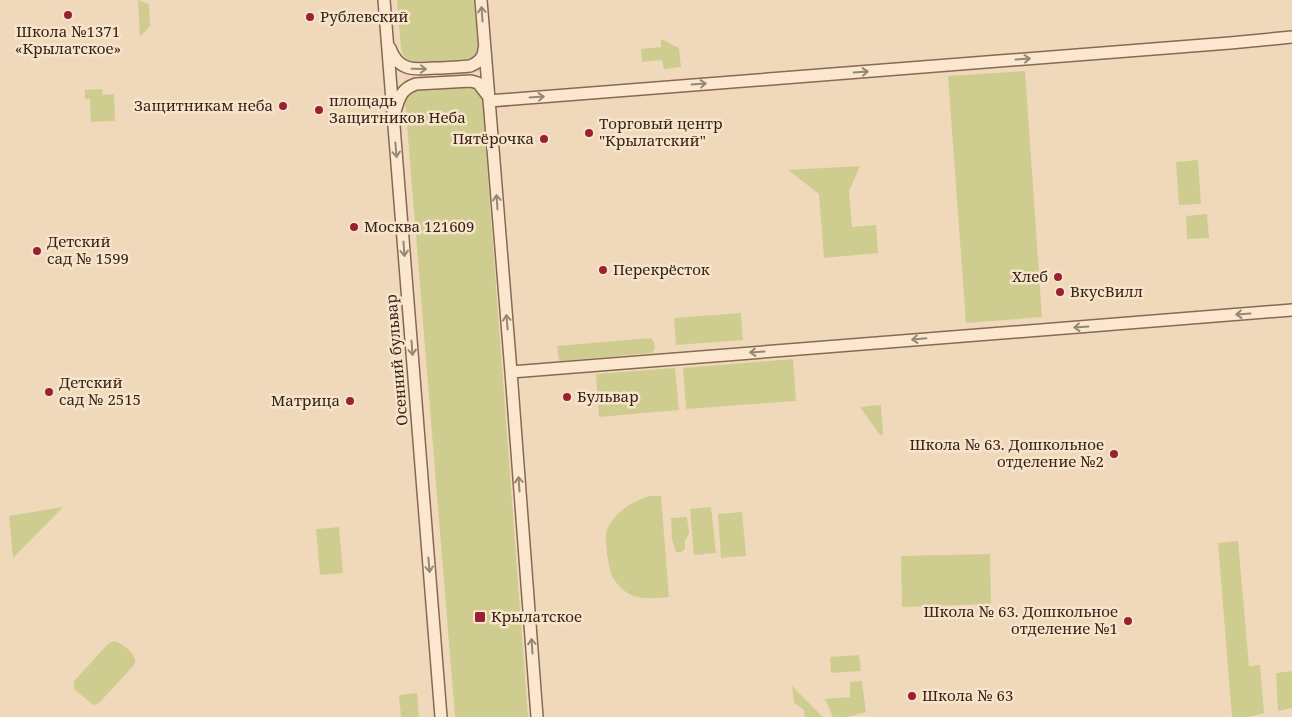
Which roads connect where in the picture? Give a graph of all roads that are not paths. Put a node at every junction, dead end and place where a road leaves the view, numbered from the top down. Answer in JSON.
{"nodes":[{"id":1,"x":384,"y":0,"type":"edge"},
{"id":2,"x":481,"y":0,"type":"edge"},
{"id":3,"x":1292,"y":37,"type":"edge"},
{"id":4,"x":387,"y":40,"type":"junction"},
{"id":5,"x":484,"y":44,"type":"junction"},
{"id":6,"x":489,"y":99,"type":"junction"},
{"id":7,"x":393,"y":117,"type":"junction"},
{"id":8,"x":1292,"y":310,"type":"edge"},
{"id":9,"x":511,"y":372,"type":"junction"},
{"id":10,"x":441,"y":717,"type":"edge"},
{"id":11,"x":537,"y":717,"type":"edge"}],
"edges":[{"from":1,"to":4,"type":"street","name":"Осенний бульвар"},
{"from":5,"to":2,"type":"street","one_way":true},
{"from":6,"to":3,"type":"street","one_way":true},
{"from":4,"to":5,"type":"street","one_way":true},
{"from":4,"to":7,"type":"street","name":"Осенний бульвар"},
{"from":5,"to":6,"type":"street"},
{"from":6,"to":7,"type":"street"},
{"from":9,"to":6,"type":"street","one_way":true},
{"from":7,"to":10,"type":"street","name":"Осенний бульвар","one_way":true},
{"from":8,"to":9,"type":"street","one_way":true},
{"from":11,"to":9,"type":"street","one_way":true}]}
